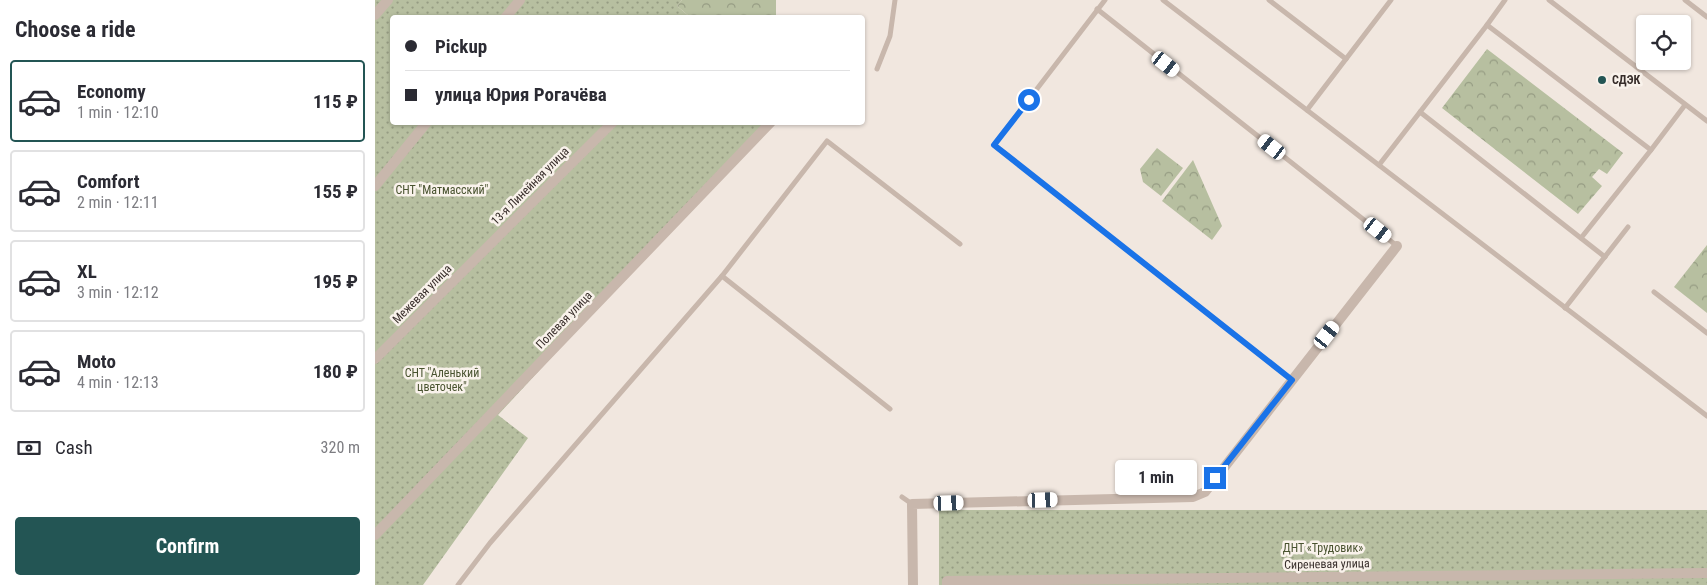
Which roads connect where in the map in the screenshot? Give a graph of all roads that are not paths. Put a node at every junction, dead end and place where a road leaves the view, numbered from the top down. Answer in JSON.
{"nodes":[{"id":1,"x":388,"y":0,"type":"edge"},
{"id":2,"x":520,"y":0,"type":"edge"},
{"id":3,"x":895,"y":0,"type":"edge"},
{"id":4,"x":1163,"y":0,"type":"edge"},
{"id":5,"x":1269,"y":0,"type":"edge"},
{"id":6,"x":1391,"y":0,"type":"edge"},
{"id":7,"x":1505,"y":0,"type":"edge"},
{"id":8,"x":1549,"y":0,"type":"edge"},
{"id":9,"x":1685,"y":0,"type":"edge"},
{"id":10,"x":1103,"y":1,"type":"edge"},
{"id":11,"x":1097,"y":9,"type":"junction"},
{"id":12,"x":508,"y":15,"type":"edge"},
{"id":13,"x":375,"y":16,"type":"edge"},
{"id":14,"x":1707,"y":17,"type":"edge"},
{"id":15,"x":1487,"y":25,"type":"junction"},
{"id":16,"x":1346,"y":59,"type":"junction"},
{"id":17,"x":877,"y":69,"type":"dead end"},
{"id":18,"x":1685,"y":105,"type":"junction"},
{"id":19,"x":1307,"y":110,"type":"junction"},
{"id":20,"x":1420,"y":112,"type":"junction"},
{"id":21,"x":1707,"y":121,"type":"edge"},
{"id":22,"x":425,"y":125,"type":"edge"},
{"id":23,"x":610,"y":125,"type":"edge"},
{"id":24,"x":768,"y":125,"type":"edge"},
{"id":25,"x":1651,"y":150,"type":"junction"},
{"id":26,"x":1379,"y":165,"type":"junction"},
{"id":27,"x":375,"y":186,"type":"edge"},
{"id":28,"x":1628,"y":227,"type":"dead end"},
{"id":29,"x":1581,"y":238,"type":"junction"},
{"id":30,"x":960,"y":244,"type":"dead end"},
{"id":31,"x":1397,"y":246,"type":"joint"},
{"id":32,"x":1605,"y":257,"type":"junction"},
{"id":33,"x":465,"y":268,"type":"joint"},
{"id":34,"x":722,"y":276,"type":"junction"},
{"id":35,"x":1654,"y":292,"type":"dead end"},
{"id":36,"x":1565,"y":308,"type":"junction"},
{"id":37,"x":1707,"y":333,"type":"edge"},
{"id":38,"x":375,"y":359,"type":"edge"},
{"id":39,"x":1292,"y":380,"type":"junction"},
{"id":40,"x":890,"y":409,"type":"dead end"},
{"id":41,"x":1707,"y":416,"type":"edge"},
{"id":42,"x":902,"y":497,"type":"dead end"},
{"id":43,"x":912,"y":504,"type":"junction"},
{"id":44,"x":375,"y":535,"type":"edge"},
{"id":45,"x":1707,"y":573,"type":"edge"},
{"id":46,"x":1504,"y":575,"type":"junction"},
{"id":47,"x":947,"y":583,"type":"edge"},
{"id":48,"x":458,"y":585,"type":"edge"},
{"id":49,"x":913,"y":585,"type":"edge"},
{"id":50,"x":1499,"y":585,"type":"edge"}],
"edges":[{"from":1,"to":13,"type":"street"},
{"from":2,"to":12,"type":"street"},
{"from":3,"to":17,"type":"lane"},
{"from":4,"to":19,"type":"lane"},
{"from":5,"to":16,"type":"lane"},
{"from":6,"to":16,"type":"lane"},
{"from":7,"to":15,"type":"lane"},
{"from":8,"to":18,"type":"lane"},
{"from":9,"to":14,"type":"lane"},
{"from":10,"to":11,"type":"lane"},
{"from":11,"to":31,"type":"lane"},
{"from":11,"to":39,"type":"lane"},
{"from":15,"to":20,"type":"lane"},
{"from":15,"to":25,"type":"lane"},
{"from":16,"to":19,"type":"lane"},
{"from":18,"to":21,"type":"lane"},
{"from":18,"to":25,"type":"lane"},
{"from":19,"to":26,"type":"lane"},
{"from":20,"to":26,"type":"lane"},
{"from":20,"to":29,"type":"lane"},
{"from":22,"to":27,"type":"street"},
{"from":23,"to":33,"type":"street","name":"13-я Линейная улица"},
{"from":24,"to":44,"type":"street","name":"Полевая улица"},
{"from":25,"to":29,"type":"lane"},
{"from":26,"to":36,"type":"lane"},
{"from":28,"to":32,"type":"lane"},
{"from":29,"to":32,"type":"lane"},
{"from":30,"to":34,"type":"lane"},
{"from":31,"to":39,"type":"street"},
{"from":32,"to":36,"type":"lane"},
{"from":33,"to":38,"type":"street","name":"Межевая улица"},
{"from":34,"to":40,"type":"lane"},
{"from":34,"to":48,"type":"lane"},
{"from":35,"to":37,"type":"lane"},
{"from":36,"to":41,"type":"lane"},
{"from":39,"to":43,"type":"street"},
{"from":42,"to":43,"type":"lane"},
{"from":43,"to":49,"type":"street"},
{"from":45,"to":46,"type":"street","name":"Сиреневая улица"},
{"from":46,"to":47,"type":"street","name":"Сиреневая улица"},
{"from":46,"to":50,"type":"street"}]}
